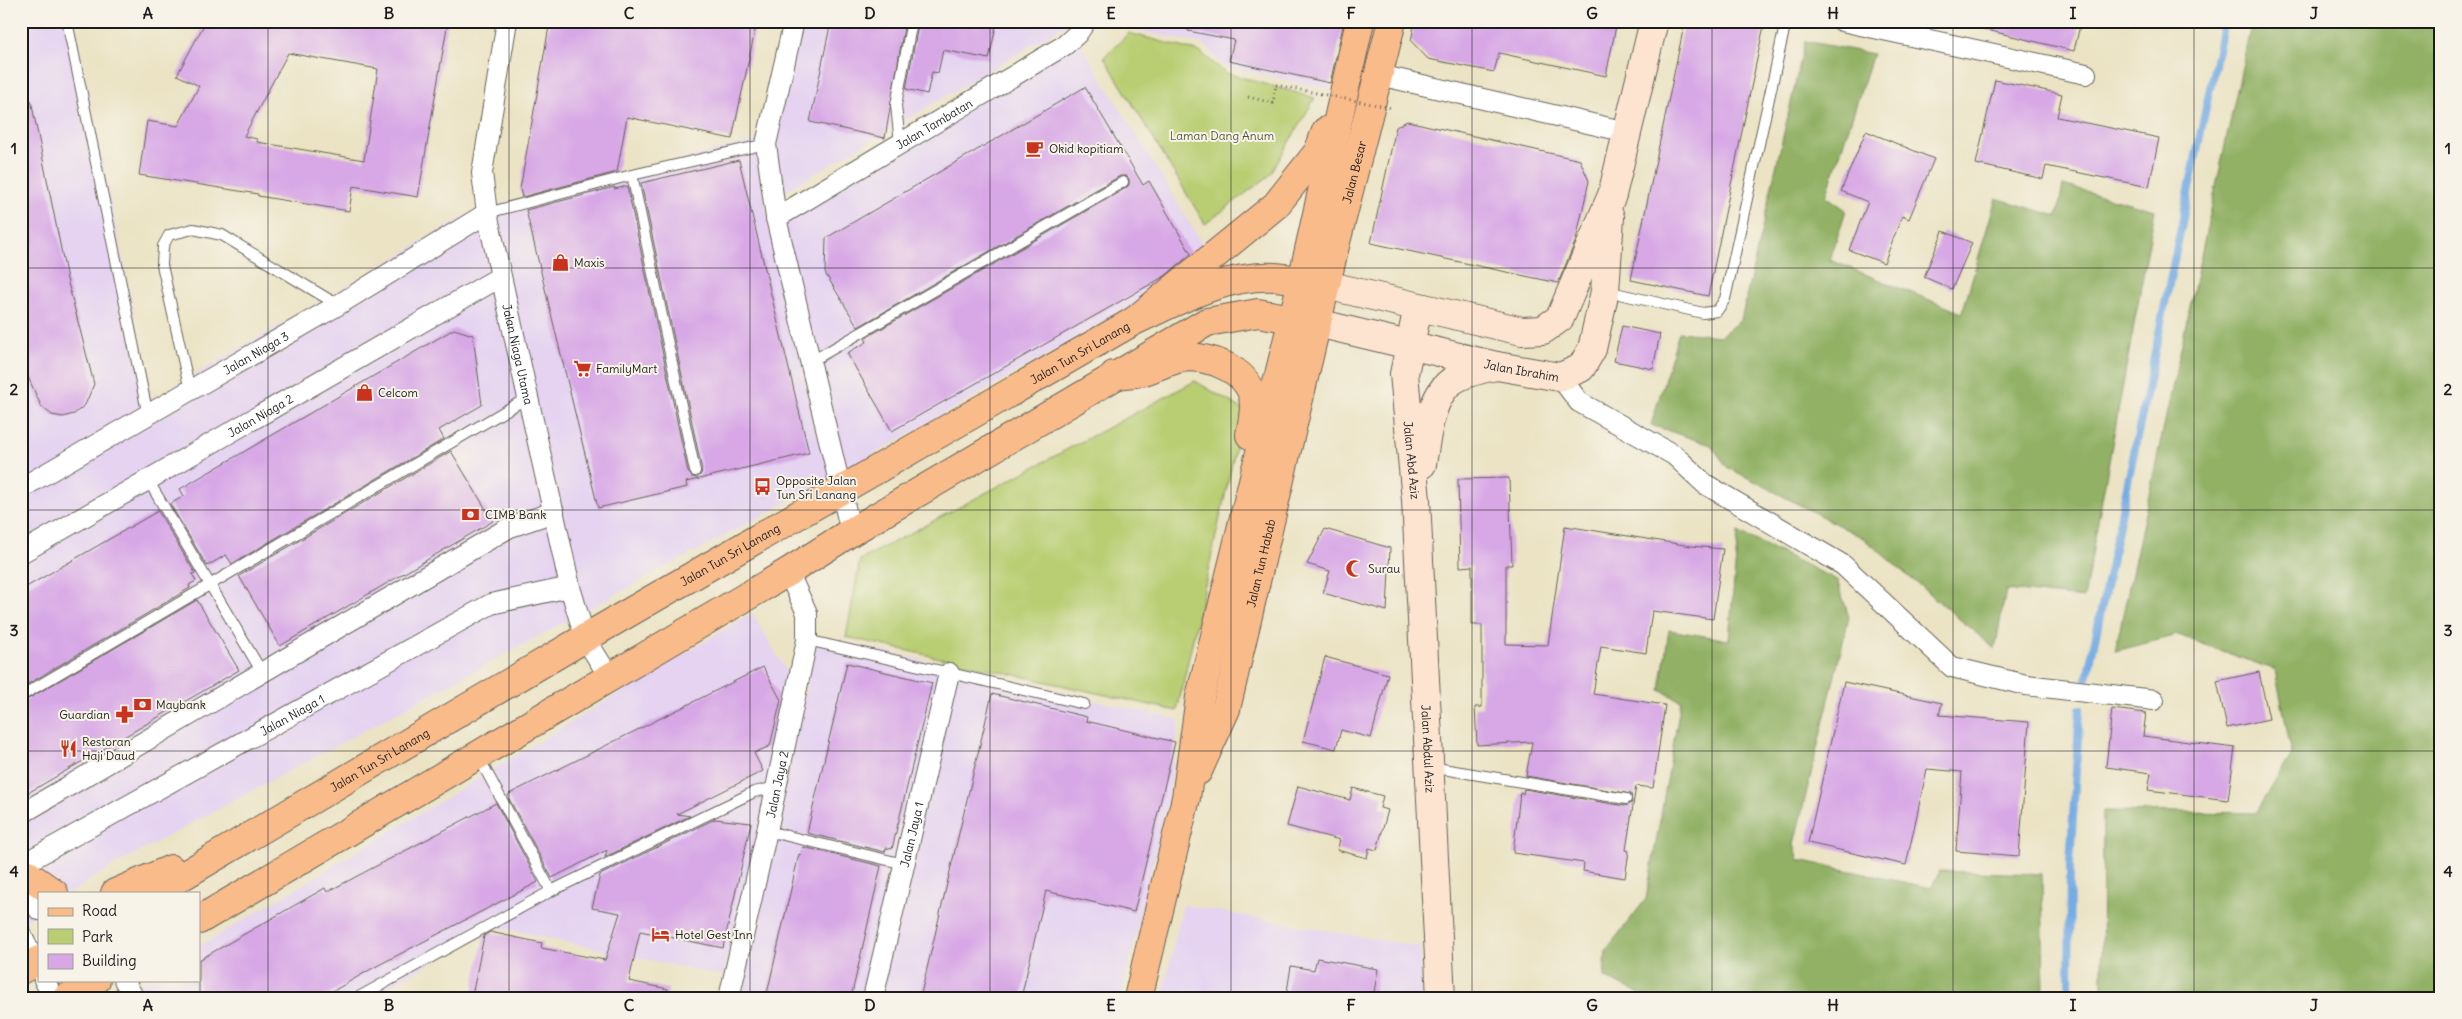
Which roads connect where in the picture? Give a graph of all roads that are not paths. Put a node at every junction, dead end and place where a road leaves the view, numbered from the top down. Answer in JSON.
{"nodes":[{"id":1,"x":67,"y":21,"type":"edge"},
{"id":2,"x":507,"y":21,"type":"edge"},
{"id":3,"x":794,"y":21,"type":"edge"},
{"id":4,"x":912,"y":21,"type":"edge"},
{"id":5,"x":1086,"y":21,"type":"edge"},
{"id":6,"x":1360,"y":21,"type":"edge"},
{"id":7,"x":1392,"y":21,"type":"edge"},
{"id":8,"x":1654,"y":21,"type":"edge"},
{"id":9,"x":1786,"y":21,"type":"edge"},
{"id":10,"x":1842,"y":21,"type":"edge"},
{"id":11,"x":2086,"y":74,"type":"dead end"},
{"id":12,"x":1379,"y":76,"type":"junction"},
{"id":13,"x":1344,"y":89,"type":"junction"},
{"id":14,"x":1627,"y":132,"type":"junction"},
{"id":15,"x":766,"y":144,"type":"junction"},
{"id":16,"x":900,"y":144,"type":"junction"},
{"id":17,"x":632,"y":175,"type":"junction"},
{"id":18,"x":1123,"y":182,"type":"dead end"},
{"id":19,"x":1612,"y":195,"type":"junction"},
{"id":20,"x":487,"y":213,"type":"junction"},
{"id":21,"x":776,"y":218,"type":"junction"},
{"id":22,"x":500,"y":277,"type":"junction"},
{"id":23,"x":1314,"y":283,"type":"junction"},
{"id":24,"x":1605,"y":291,"type":"junction"},
{"id":25,"x":338,"y":305,"type":"junction"},
{"id":26,"x":1418,"y":307,"type":"junction"},
{"id":27,"x":1305,"y":320,"type":"junction"},
{"id":28,"x":1134,"y":321,"type":"junction"},
{"id":29,"x":1408,"y":345,"type":"junction"},
{"id":30,"x":810,"y":362,"type":"junction"},
{"id":31,"x":1498,"y":366,"type":"junction"},
{"id":32,"x":1114,"y":375,"type":"junction"},
{"id":33,"x":1560,"y":377,"type":"junction"},
{"id":34,"x":190,"y":391,"type":"junction"},
{"id":35,"x":527,"y":398,"type":"junction"},
{"id":36,"x":148,"y":416,"type":"junction"},
{"id":37,"x":694,"y":471,"type":"dead end"},
{"id":38,"x":148,"y":480,"type":"junction"},
{"id":39,"x":21,"y":488,"type":"edge"},
{"id":40,"x":841,"y":490,"type":"junction"},
{"id":41,"x":1416,"y":500,"type":"junction"},
{"id":42,"x":554,"y":512,"type":"junction"},
{"id":43,"x":1244,"y":516,"type":"junction"},
{"id":44,"x":851,"y":532,"type":"junction"},
{"id":45,"x":21,"y":552,"type":"edge"},
{"id":46,"x":788,"y":572,"type":"junction"},
{"id":47,"x":210,"y":584,"type":"junction"},
{"id":48,"x":570,"y":587,"type":"junction"},
{"id":49,"x":585,"y":638,"type":"junction"},
{"id":50,"x":807,"y":640,"type":"junction"},
{"id":51,"x":949,"y":672,"type":"junction"},
{"id":52,"x":263,"y":674,"type":"junction"},
{"id":53,"x":610,"y":678,"type":"junction"},
{"id":54,"x":21,"y":696,"type":"edge"},
{"id":55,"x":2154,"y":700,"type":"dead end"},
{"id":56,"x":1084,"y":704,"type":"dead end"},
{"id":57,"x":478,"y":756,"type":"junction"},
{"id":58,"x":1429,"y":767,"type":"junction"},
{"id":59,"x":777,"y":787,"type":"junction"},
{"id":60,"x":1186,"y":798,"type":"junction"},
{"id":61,"x":1626,"y":799,"type":"dead end"},
{"id":62,"x":21,"y":814,"type":"edge"},
{"id":63,"x":767,"y":832,"type":"junction"},
{"id":64,"x":215,"y":857,"type":"junction"},
{"id":65,"x":904,"y":864,"type":"junction"},
{"id":66,"x":21,"y":865,"type":"edge"},
{"id":67,"x":21,"y":870,"type":"edge"},
{"id":68,"x":21,"y":876,"type":"edge"},
{"id":69,"x":551,"y":891,"type":"junction"},
{"id":70,"x":53,"y":892,"type":"edge"},
{"id":71,"x":117,"y":892,"type":"edge"},
{"id":72,"x":156,"y":892,"type":"edge"},
{"id":73,"x":38,"y":908,"type":"edge"},
{"id":74,"x":200,"y":919,"type":"edge"},
{"id":75,"x":21,"y":934,"type":"edge"},
{"id":76,"x":35,"y":969,"type":"edge"},
{"id":77,"x":44,"y":982,"type":"edge"},
{"id":78,"x":125,"y":982,"type":"edge"},
{"id":79,"x":54,"y":998,"type":"edge"},
{"id":80,"x":134,"y":998,"type":"edge"},
{"id":81,"x":357,"y":998,"type":"edge"},
{"id":82,"x":728,"y":998,"type":"edge"},
{"id":83,"x":873,"y":998,"type":"edge"},
{"id":84,"x":1138,"y":998,"type":"edge"},
{"id":85,"x":1441,"y":998,"type":"edge"}],
"edges":[{"from":1,"to":36,"type":"lane"},
{"from":2,"to":20,"type":"street","name":"Jalan Niaga Utama"},
{"from":3,"to":15,"type":"street"},
{"from":4,"to":16,"type":"lane"},
{"from":5,"to":16,"type":"street","name":"Jalan Tambatan"},
{"from":6,"to":13,"type":"main road","name":"Jalan Besar"},
{"from":7,"to":12,"type":"main road","name":"Jalan Besar"},
{"from":8,"to":14,"type":"street","name":"Jalan Ibrahim"},
{"from":9,"to":24,"type":"lane"},
{"from":10,"to":11,"type":"street"},
{"from":12,"to":14,"type":"street"},
{"from":12,"to":23,"type":"main road","name":"Jalan Besar"},
{"from":13,"to":23,"type":"main road","name":"Jalan Besar"},
{"from":13,"to":28,"type":"main road"},
{"from":14,"to":19,"type":"street","name":"Jalan Ibrahim"},
{"from":15,"to":17,"type":"lane"},
{"from":15,"to":21,"type":"street"},
{"from":16,"to":21,"type":"street","name":"Jalan Tambatan"},
{"from":17,"to":20,"type":"lane"},
{"from":17,"to":37,"type":"lane"},
{"from":18,"to":30,"type":"lane"},
{"from":19,"to":24,"type":"street","name":"Jalan Ibrahim"},
{"from":19,"to":26,"type":"street","name":"Jalan Ibrahim"},
{"from":20,"to":22,"type":"street","name":"Jalan Niaga Utama"},
{"from":20,"to":25,"type":"street","name":"Jalan Niaga 3"},
{"from":21,"to":30,"type":"street"},
{"from":22,"to":35,"type":"street","name":"Jalan Niaga Utama"},
{"from":22,"to":38,"type":"street","name":"Jalan Niaga 2"},
{"from":23,"to":26,"type":"street","name":"Jalan Ibrahim"},
{"from":23,"to":27,"type":"main road","name":"Jalan Besar"},
{"from":23,"to":28,"type":"main road","name":"Jalan Tun Sri Lanang"},
{"from":24,"to":33,"type":"street","name":"Jalan Ibrahim"},
{"from":25,"to":34,"type":"street","name":"Jalan Niaga 3"},
{"from":25,"to":34,"type":"lane"},
{"from":26,"to":29,"type":"street","name":"Jalan Abd Aziz"},
{"from":27,"to":29,"type":"street","name":"Jalan Ibrahim"},
{"from":27,"to":32,"type":"main road"},
{"from":27,"to":43,"type":"main road","name":"Jalan Tun Habab"},
{"from":27,"to":60,"type":"main road","name":"Jalan Tun Habab"},
{"from":28,"to":40,"type":"main road","name":"Jalan Tun Sri Lanang"},
{"from":29,"to":31,"type":"street","name":"Jalan Ibrahim"},
{"from":29,"to":41,"type":"street","name":"Jalan Abd Aziz"},
{"from":30,"to":40,"type":"street"},
{"from":31,"to":33,"type":"street","name":"Jalan Ibrahim"},
{"from":31,"to":41,"type":"street","name":"Jalan Abd Aziz"},
{"from":32,"to":43,"type":"main road"},
{"from":32,"to":44,"type":"main road"},
{"from":33,"to":55,"type":"street"},
{"from":34,"to":36,"type":"street","name":"Jalan Niaga 3"},
{"from":35,"to":42,"type":"street","name":"Jalan Niaga Utama"},
{"from":35,"to":47,"type":"lane"},
{"from":36,"to":39,"type":"street","name":"Jalan Niaga 3"},
{"from":38,"to":45,"type":"street","name":"Jalan Niaga 2"},
{"from":38,"to":47,"type":"lane"},
{"from":40,"to":44,"type":"street"},
{"from":40,"to":49,"type":"main road","name":"Jalan Tun Sri Lanang"},
{"from":41,"to":58,"type":"street","name":"Jalan Abdul Aziz"},
{"from":42,"to":48,"type":"street","name":"Jalan Niaga Utama"},
{"from":42,"to":52,"type":"street"},
{"from":43,"to":60,"type":"main road","name":"Jalan Tun Habab"},
{"from":44,"to":46,"type":"main road"},
{"from":46,"to":50,"type":"street","name":"Jalan Jaya 2"},
{"from":46,"to":53,"type":"main road"},
{"from":47,"to":52,"type":"lane"},
{"from":47,"to":54,"type":"lane"},
{"from":48,"to":49,"type":"street","name":"Jalan Niaga Utama"},
{"from":48,"to":66,"type":"street","name":"Jalan Niaga 1"},
{"from":49,"to":53,"type":"street","name":"Jalan Niaga Utama"},
{"from":49,"to":64,"type":"main road","name":"Jalan Tun Sri Lanang"},
{"from":50,"to":51,"type":"lane"},
{"from":50,"to":59,"type":"street","name":"Jalan Jaya 2"},
{"from":51,"to":56,"type":"lane"},
{"from":51,"to":65,"type":"street","name":"Jalan Jaya 1"},
{"from":52,"to":62,"type":"street"},
{"from":53,"to":57,"type":"main road"},
{"from":57,"to":69,"type":"lane"},
{"from":57,"to":74,"type":"main road"},
{"from":58,"to":61,"type":"lane"},
{"from":58,"to":85,"type":"street","name":"Jalan Abdul Aziz"},
{"from":59,"to":63,"type":"street","name":"Jalan Jaya 2"},
{"from":59,"to":69,"type":"lane"},
{"from":60,"to":84,"type":"main road","name":"Jalan Tun Habab"},
{"from":63,"to":65,"type":"lane"},
{"from":63,"to":82,"type":"street","name":"Jalan Jaya 2"},
{"from":64,"to":71,"type":"main road"},
{"from":64,"to":72,"type":"main road","name":"Jalan Tun Sri Lanang"},
{"from":65,"to":83,"type":"street","name":"Jalan Jaya 1"},
{"from":67,"to":70,"type":"main road"},
{"from":68,"to":73,"type":"street"},
{"from":69,"to":81,"type":"lane"},
{"from":75,"to":76,"type":"street"},
{"from":77,"to":79,"type":"street"},
{"from":78,"to":80,"type":"street"}]}
